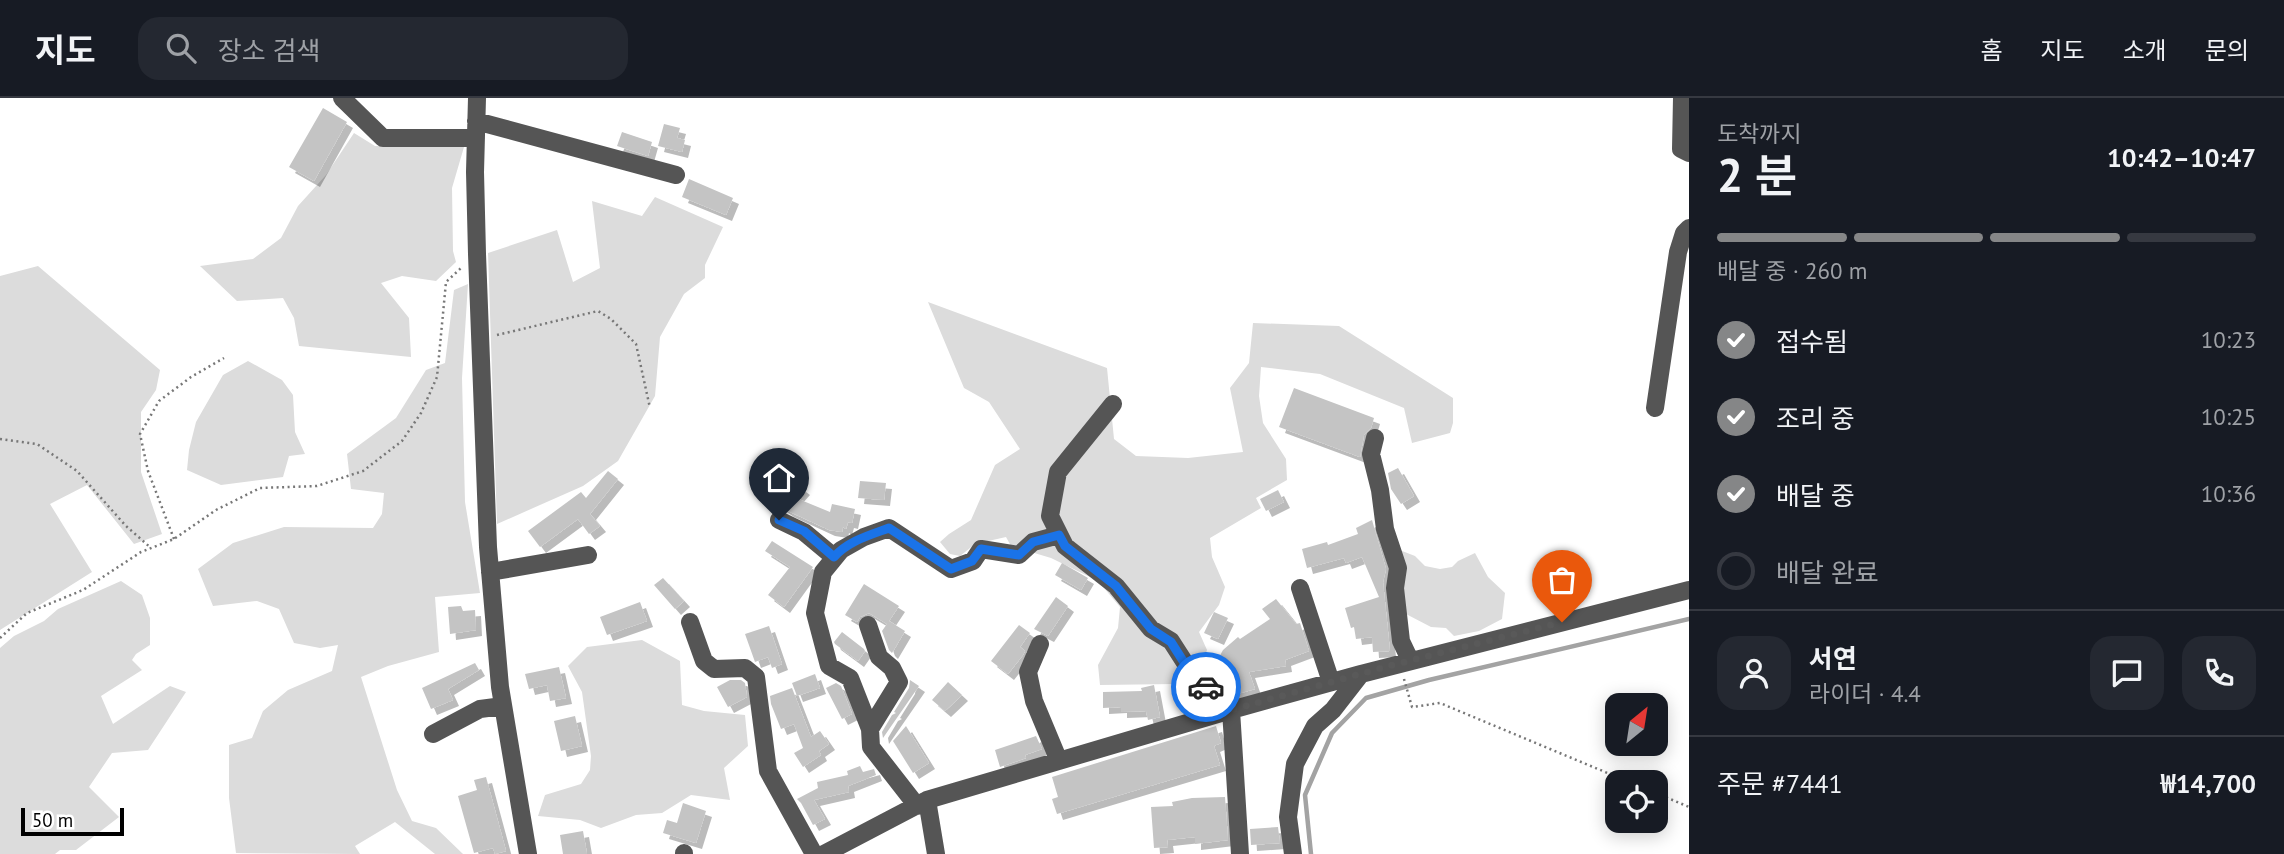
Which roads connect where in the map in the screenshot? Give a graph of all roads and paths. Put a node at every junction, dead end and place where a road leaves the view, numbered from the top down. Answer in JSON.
{"nodes":[{"id":1,"x":342,"y":98,"type":"edge"},
{"id":2,"x":477,"y":98,"type":"edge"},
{"id":3,"x":1682,"y":98,"type":"edge"},
{"id":4,"x":476,"y":130,"type":"junction"},
{"id":5,"x":1689,"y":153,"type":"edge"},
{"id":6,"x":676,"y":176,"type":"dead end"},
{"id":7,"x":1689,"y":229,"type":"edge"},
{"id":8,"x":477,"y":254,"type":"junction"},
{"id":9,"x":480,"y":339,"type":"junction"},
{"id":10,"x":224,"y":358,"type":"dead end"},
{"id":11,"x":1113,"y":404,"type":"dead end"},
{"id":12,"x":650,"y":408,"type":"dead end"},
{"id":13,"x":1655,"y":408,"type":"dead end"},
{"id":14,"x":1375,"y":438,"type":"dead end"},
{"id":15,"x":0,"y":439,"type":"edge"},
{"id":16,"x":779,"y":520,"type":"dead end"},
{"id":17,"x":1059,"y":535,"type":"junction"},
{"id":18,"x":174,"y":539,"type":"junction"},
{"id":19,"x":151,"y":548,"type":"junction"},
{"id":20,"x":587,"y":555,"type":"dead end"},
{"id":21,"x":834,"y":557,"type":"junction"},
{"id":22,"x":490,"y":572,"type":"junction"},
{"id":23,"x":1300,"y":588,"type":"dead end"},
{"id":24,"x":1689,"y":590,"type":"edge"},
{"id":25,"x":690,"y":622,"type":"dead end"},
{"id":26,"x":868,"y":625,"type":"dead end"},
{"id":27,"x":0,"y":638,"type":"edge"},
{"id":28,"x":1040,"y":644,"type":"dead end"},
{"id":29,"x":1410,"y":660,"type":"junction"},
{"id":30,"x":1361,"y":674,"type":"junction"},
{"id":31,"x":1404,"y":680,"type":"dead end"},
{"id":32,"x":1331,"y":682,"type":"junction"},
{"id":33,"x":503,"y":706,"type":"junction"},
{"id":34,"x":1231,"y":710,"type":"junction"},
{"id":35,"x":870,"y":729,"type":"junction"},
{"id":36,"x":433,"y":734,"type":"dead end"},
{"id":37,"x":1059,"y":761,"type":"junction"},
{"id":38,"x":1605,"y":772,"type":"edge"},
{"id":39,"x":1668,"y":798,"type":"edge"},
{"id":40,"x":922,"y":803,"type":"junction"},
{"id":41,"x":1689,"y":807,"type":"edge"},
{"id":42,"x":528,"y":854,"type":"edge"},
{"id":43,"x":814,"y":854,"type":"edge"},
{"id":44,"x":824,"y":854,"type":"edge"},
{"id":45,"x":936,"y":854,"type":"edge"},
{"id":46,"x":1240,"y":854,"type":"edge"},
{"id":47,"x":1293,"y":854,"type":"edge"}],
"edges":[{"from":1,"to":4,"type":"street"},
{"from":2,"to":4,"type":"street"},
{"from":3,"to":5,"type":"street"},
{"from":4,"to":6,"type":"street"},
{"from":4,"to":8,"type":"street"},
{"from":7,"to":13,"type":"street"},
{"from":8,"to":9,"type":"street"},
{"from":8,"to":18,"type":"path"},
{"from":9,"to":12,"type":"path"},
{"from":9,"to":22,"type":"street"},
{"from":10,"to":18,"type":"path"},
{"from":11,"to":17,"type":"street"},
{"from":14,"to":29,"type":"street"},
{"from":15,"to":19,"type":"path"},
{"from":16,"to":21,"type":"street"},
{"from":17,"to":21,"type":"street"},
{"from":17,"to":34,"type":"street"},
{"from":18,"to":19,"type":"path"},
{"from":19,"to":27,"type":"path"},
{"from":20,"to":22,"type":"street"},
{"from":21,"to":35,"type":"street"},
{"from":22,"to":33,"type":"street"},
{"from":23,"to":32,"type":"street"},
{"from":24,"to":29,"type":"street"},
{"from":25,"to":43,"type":"street"},
{"from":26,"to":35,"type":"street"},
{"from":28,"to":37,"type":"street"},
{"from":29,"to":30,"type":"street"},
{"from":30,"to":32,"type":"street"},
{"from":30,"to":47,"type":"street"},
{"from":31,"to":38,"type":"path"},
{"from":32,"to":34,"type":"street"},
{"from":33,"to":36,"type":"street"},
{"from":33,"to":42,"type":"street"},
{"from":34,"to":37,"type":"street"},
{"from":34,"to":46,"type":"street"},
{"from":35,"to":40,"type":"street"},
{"from":37,"to":40,"type":"street"},
{"from":39,"to":41,"type":"path"},
{"from":40,"to":44,"type":"street"},
{"from":40,"to":45,"type":"street"}]}
